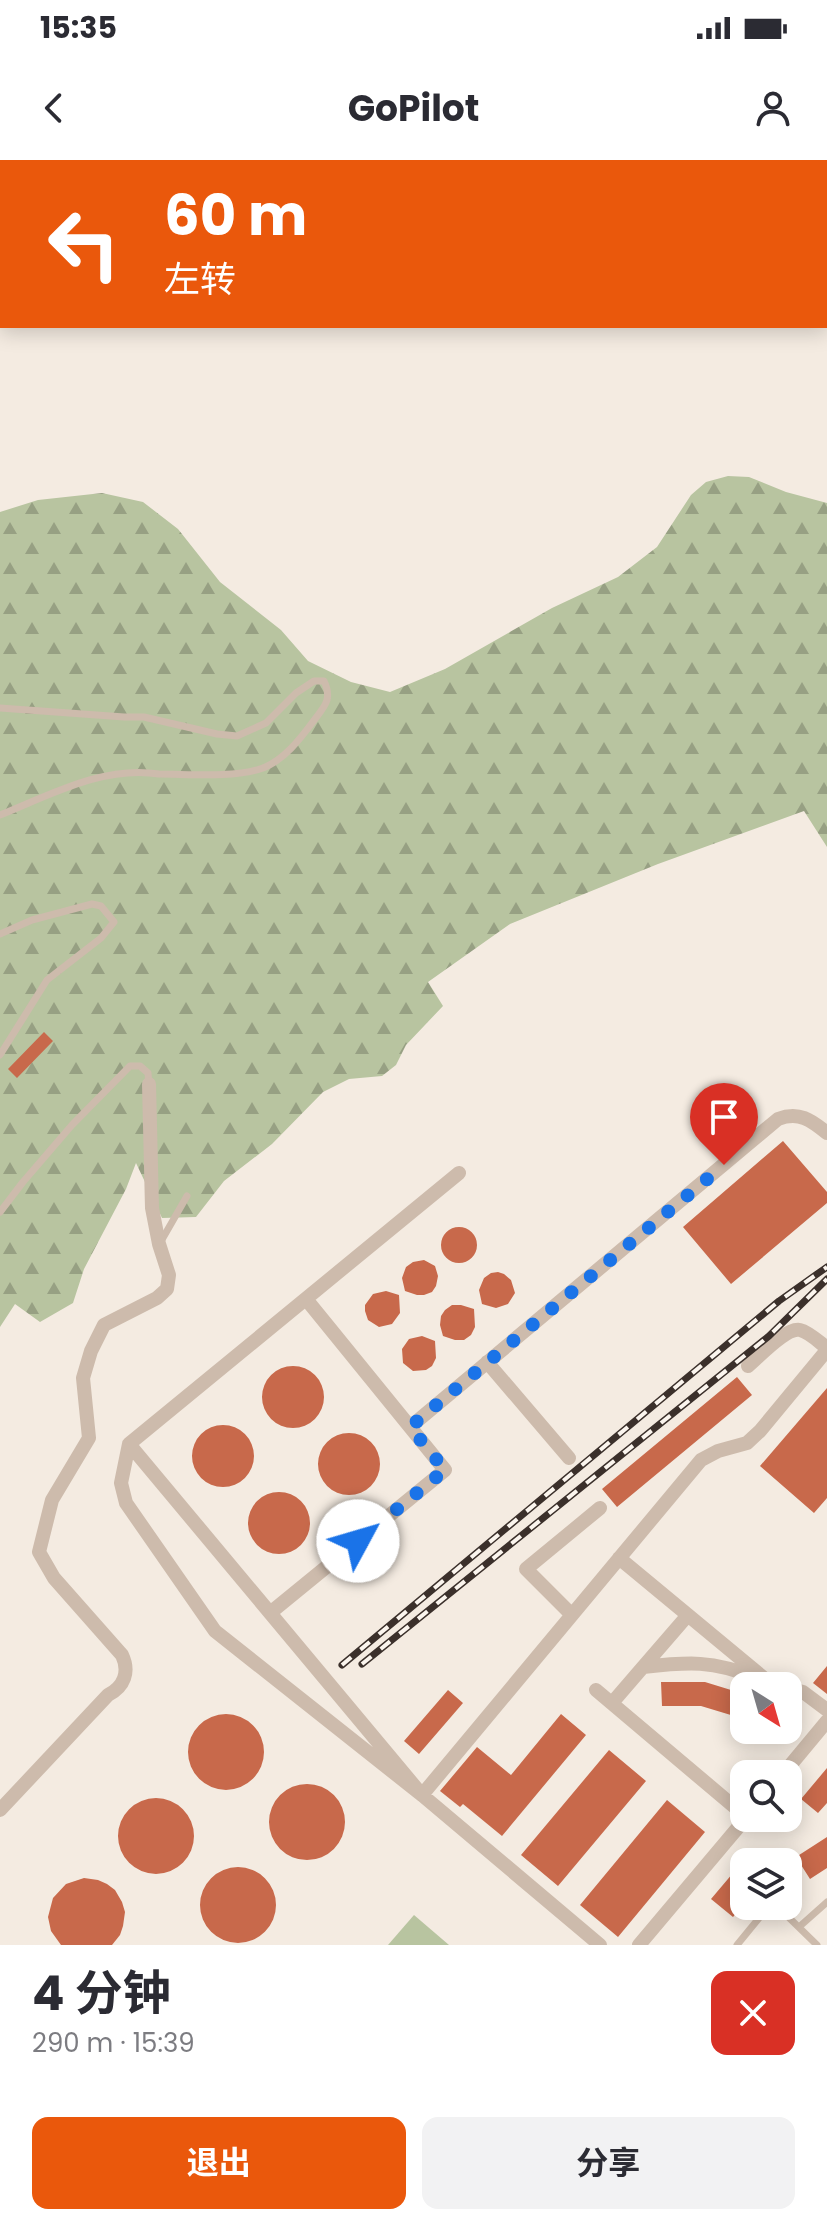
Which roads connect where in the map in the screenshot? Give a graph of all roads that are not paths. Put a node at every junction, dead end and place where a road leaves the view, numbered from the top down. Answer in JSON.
{"nodes":[{"id":1,"x":0,"y":708,"type":"edge"},
{"id":2,"x":0,"y":815,"type":"edge"},
{"id":3,"x":0,"y":934,"type":"edge"},
{"id":4,"x":0,"y":1055,"type":"edge"},
{"id":5,"x":149,"y":1084,"type":"joint"},
{"id":6,"x":827,"y":1133,"type":"edge"},
{"id":7,"x":459,"y":1173,"type":"dead end"},
{"id":8,"x":187,"y":1196,"type":"dead end"},
{"id":9,"x":0,"y":1212,"type":"edge"},
{"id":10,"x":159,"y":1244,"type":"junction"},
{"id":11,"x":306,"y":1299,"type":"junction"},
{"id":12,"x":827,"y":1349,"type":"edge"},
{"id":13,"x":487,"y":1362,"type":"junction"},
{"id":14,"x":748,"y":1366,"type":"dead end"},
{"id":15,"x":410,"y":1427,"type":"junction"},
{"id":16,"x":129,"y":1444,"type":"junction"},
{"id":17,"x":569,"y":1458,"type":"dead end"},
{"id":18,"x":600,"y":1508,"type":"dead end"},
{"id":19,"x":619,"y":1558,"type":"junction"},
{"id":20,"x":270,"y":1613,"type":"junction"},
{"id":21,"x":572,"y":1615,"type":"junction"},
{"id":22,"x":688,"y":1615,"type":"junction"},
{"id":23,"x":643,"y":1667,"type":"junction"},
{"id":24,"x":744,"y":1672,"type":"edge"},
{"id":25,"x":760,"y":1672,"type":"edge"},
{"id":26,"x":596,"y":1690,"type":"dead end"},
{"id":27,"x":802,"y":1692,"type":"edge"},
{"id":28,"x":612,"y":1703,"type":"junction"},
{"id":29,"x":827,"y":1710,"type":"edge"},
{"id":30,"x":827,"y":1721,"type":"edge"},
{"id":31,"x":795,"y":1760,"type":"edge"},
{"id":32,"x":422,"y":1795,"type":"junction"},
{"id":33,"x":730,"y":1803,"type":"edge"},
{"id":34,"x":0,"y":1810,"type":"edge"},
{"id":35,"x":732,"y":1832,"type":"edge"},
{"id":36,"x":827,"y":1902,"type":"edge"},
{"id":37,"x":758,"y":1920,"type":"edge"},
{"id":38,"x":792,"y":1920,"type":"edge"},
{"id":39,"x":799,"y":1927,"type":"junction"},
{"id":40,"x":600,"y":1945,"type":"edge"},
{"id":41,"x":639,"y":1945,"type":"edge"},
{"id":42,"x":737,"y":1945,"type":"edge"},
{"id":43,"x":817,"y":1945,"type":"edge"}],
"edges":[{"from":1,"to":2,"type":"lane"},
{"from":3,"to":4,"type":"lane"},
{"from":5,"to":9,"type":"lane"},
{"from":5,"to":10,"type":"street"},
{"from":6,"to":13,"type":"street"},
{"from":7,"to":11,"type":"street"},
{"from":8,"to":10,"type":"lane"},
{"from":10,"to":34,"type":"street"},
{"from":11,"to":15,"type":"street"},
{"from":11,"to":16,"type":"street"},
{"from":12,"to":14,"type":"street"},
{"from":12,"to":19,"type":"street"},
{"from":13,"to":15,"type":"street"},
{"from":13,"to":17,"type":"street"},
{"from":15,"to":20,"type":"street"},
{"from":16,"to":20,"type":"street"},
{"from":16,"to":32,"type":"street"},
{"from":18,"to":21,"type":"street"},
{"from":19,"to":21,"type":"street"},
{"from":19,"to":22,"type":"street"},
{"from":20,"to":32,"type":"street"},
{"from":21,"to":32,"type":"street"},
{"from":22,"to":23,"type":"street"},
{"from":22,"to":25,"type":"street"},
{"from":23,"to":24,"type":"street"},
{"from":23,"to":28,"type":"street"},
{"from":26,"to":28,"type":"street"},
{"from":27,"to":29,"type":"street"},
{"from":28,"to":33,"type":"street"},
{"from":30,"to":31,"type":"street"},
{"from":32,"to":40,"type":"street"},
{"from":35,"to":41,"type":"street"},
{"from":36,"to":39,"type":"lane"},
{"from":37,"to":42,"type":"lane"},
{"from":38,"to":39,"type":"lane"},
{"from":39,"to":43,"type":"lane"}]}
